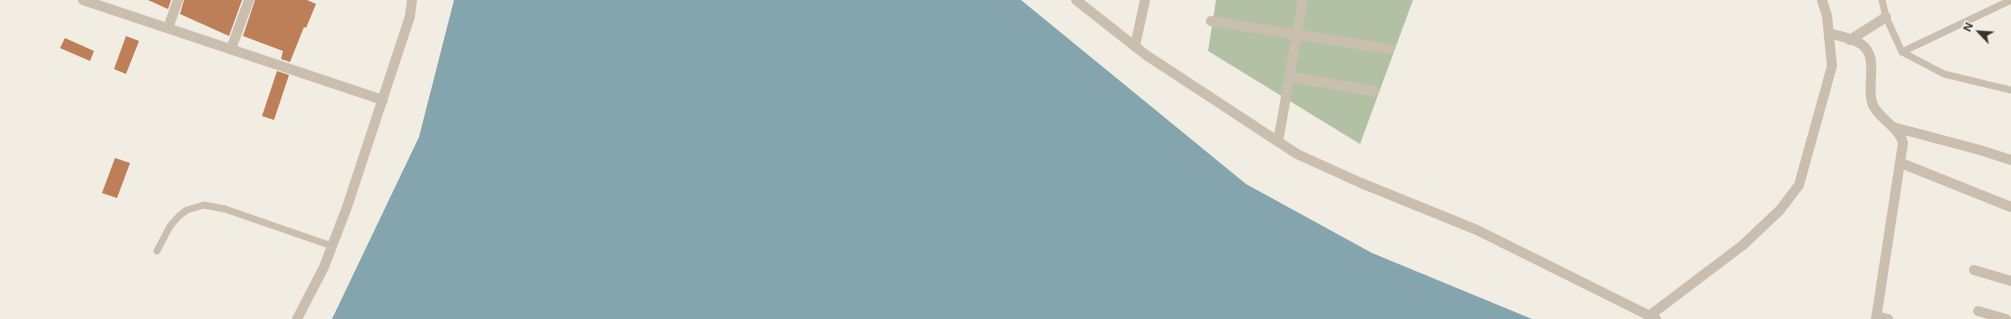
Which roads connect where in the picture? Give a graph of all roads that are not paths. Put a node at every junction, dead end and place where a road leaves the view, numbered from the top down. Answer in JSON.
{"nodes":[{"id":1,"x":83,"y":0,"type":"edge"},
{"id":2,"x":178,"y":0,"type":"edge"},
{"id":3,"x":250,"y":0,"type":"edge"},
{"id":4,"x":412,"y":0,"type":"edge"},
{"id":5,"x":1076,"y":0,"type":"edge"},
{"id":6,"x":1145,"y":0,"type":"edge"},
{"id":7,"x":1303,"y":0,"type":"edge"},
{"id":8,"x":1822,"y":0,"type":"edge"},
{"id":9,"x":1882,"y":0,"type":"edge"},
{"id":10,"x":2011,"y":0,"type":"edge"},
{"id":11,"x":103,"y":3,"type":"edge"},
{"id":12,"x":1886,"y":17,"type":"junction"},
{"id":13,"x":1211,"y":21,"type":"dead end"},
{"id":14,"x":168,"y":28,"type":"junction"},
{"id":15,"x":1828,"y":33,"type":"junction"},
{"id":16,"x":1297,"y":35,"type":"junction"},
{"id":17,"x":1850,"y":40,"type":"junction"},
{"id":18,"x":1135,"y":46,"type":"junction"},
{"id":19,"x":231,"y":49,"type":"junction"},
{"id":20,"x":1389,"y":49,"type":"dead end"},
{"id":21,"x":1902,"y":52,"type":"junction"},
{"id":22,"x":1290,"y":77,"type":"junction"},
{"id":23,"x":2011,"y":90,"type":"edge"},
{"id":24,"x":1374,"y":91,"type":"dead end"},
{"id":25,"x":383,"y":100,"type":"junction"},
{"id":26,"x":1893,"y":127,"type":"junction"},
{"id":27,"x":1278,"y":142,"type":"junction"},
{"id":28,"x":2011,"y":160,"type":"edge"},
{"id":29,"x":1901,"y":163,"type":"junction"},
{"id":30,"x":2011,"y":207,"type":"edge"},
{"id":31,"x":332,"y":246,"type":"junction"},
{"id":32,"x":157,"y":252,"type":"dead end"},
{"id":33,"x":1974,"y":270,"type":"dead end"},
{"id":34,"x":2011,"y":282,"type":"edge"},
{"id":35,"x":1978,"y":311,"type":"dead end"},
{"id":36,"x":1653,"y":317,"type":"edge"},
{"id":37,"x":1877,"y":317,"type":"edge"},
{"id":38,"x":298,"y":319,"type":"edge"},
{"id":39,"x":1888,"y":319,"type":"edge"},
{"id":40,"x":2006,"y":319,"type":"edge"}],
"edges":[{"from":1,"to":11,"type":"street"},
{"from":2,"to":14,"type":"street"},
{"from":3,"to":19,"type":"street"},
{"from":4,"to":25,"type":"street"},
{"from":5,"to":18,"type":"street"},
{"from":6,"to":18,"type":"street"},
{"from":7,"to":16,"type":"street"},
{"from":8,"to":15,"type":"street"},
{"from":9,"to":12,"type":"lane"},
{"from":10,"to":21,"type":"lane"},
{"from":11,"to":14,"type":"street"},
{"from":12,"to":17,"type":"street"},
{"from":12,"to":21,"type":"lane"},
{"from":13,"to":16,"type":"street"},
{"from":14,"to":19,"type":"street"},
{"from":15,"to":17,"type":"street"},
{"from":15,"to":36,"type":"street"},
{"from":16,"to":20,"type":"street"},
{"from":16,"to":22,"type":"street"},
{"from":17,"to":26,"type":"street"},
{"from":18,"to":27,"type":"street"},
{"from":19,"to":25,"type":"street"},
{"from":21,"to":23,"type":"lane"},
{"from":22,"to":24,"type":"street"},
{"from":22,"to":27,"type":"street"},
{"from":25,"to":31,"type":"street"},
{"from":26,"to":28,"type":"street"},
{"from":26,"to":29,"type":"street"},
{"from":27,"to":36,"type":"street"},
{"from":29,"to":30,"type":"street"},
{"from":29,"to":37,"type":"street"},
{"from":31,"to":32,"type":"lane"},
{"from":31,"to":38,"type":"street"},
{"from":33,"to":34,"type":"street"},
{"from":35,"to":40,"type":"street"},
{"from":37,"to":39,"type":"street"}]}
